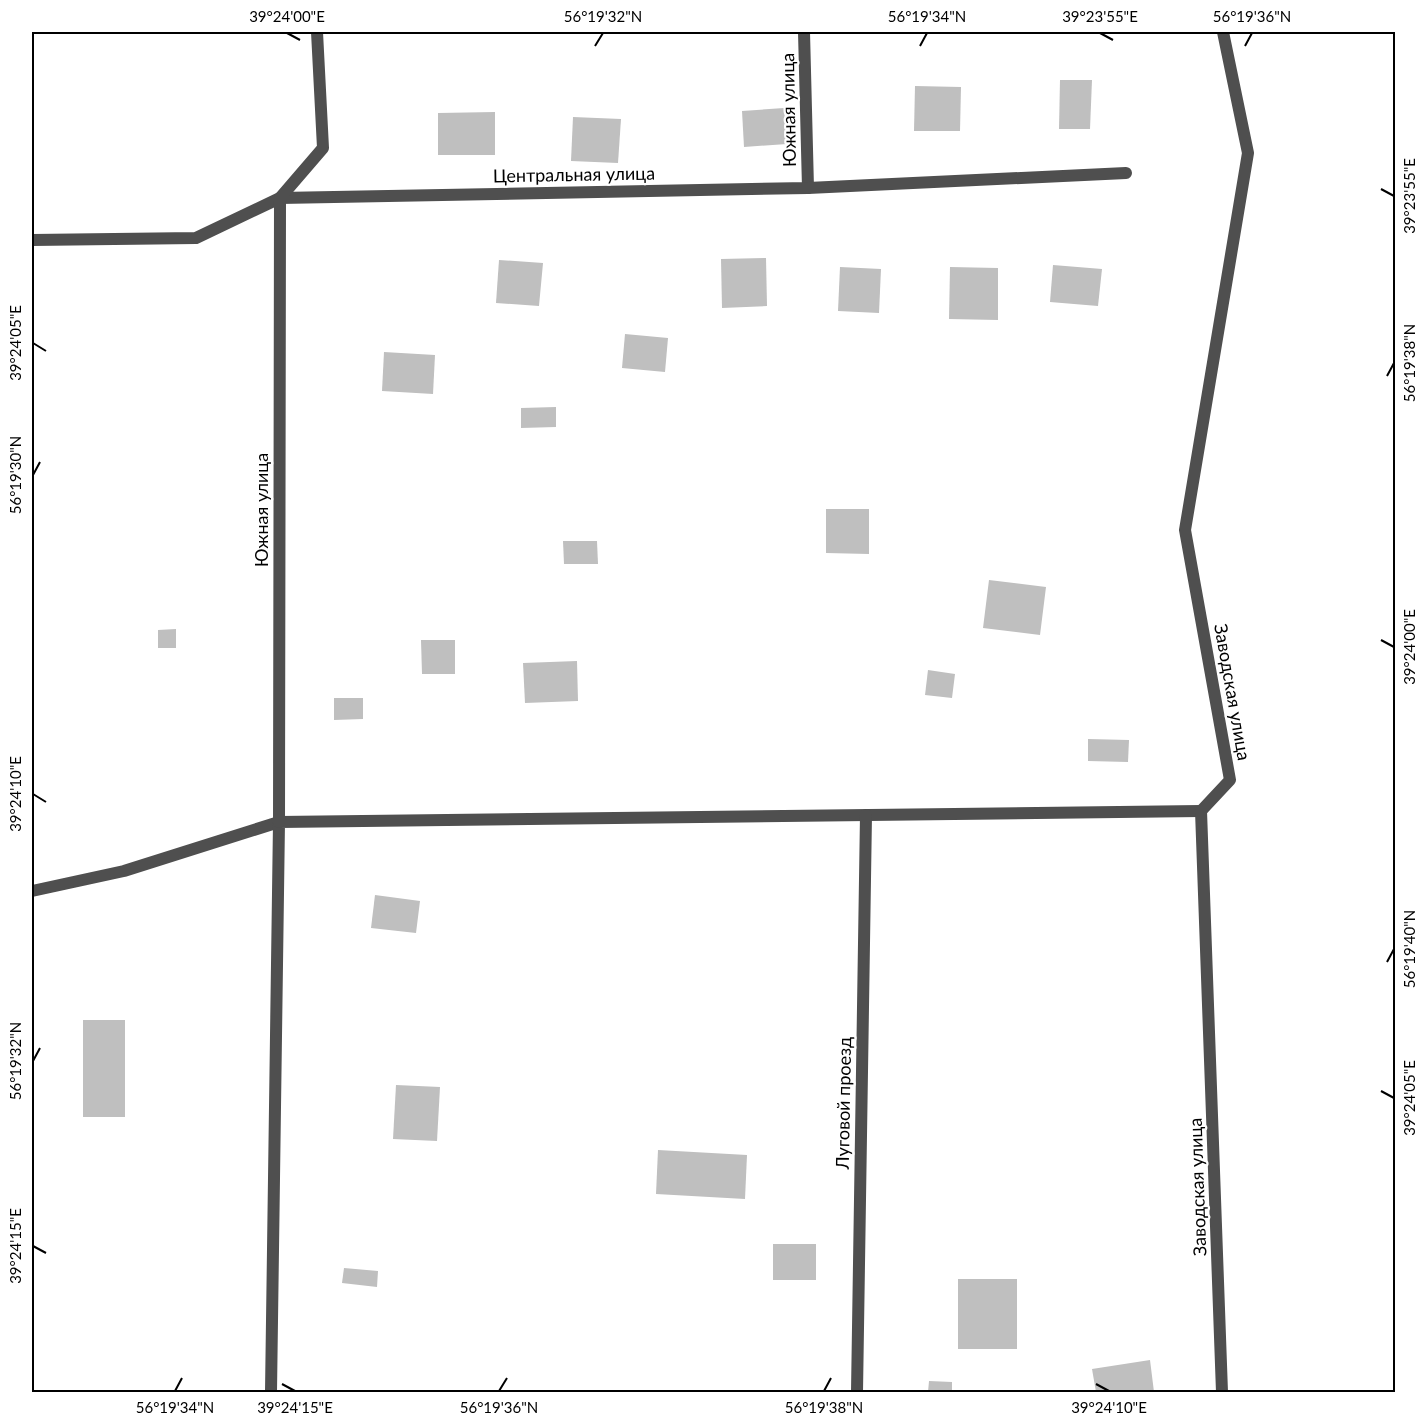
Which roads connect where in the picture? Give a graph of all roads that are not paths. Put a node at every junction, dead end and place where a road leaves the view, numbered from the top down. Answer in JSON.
{"nodes":[{"id":1,"x":317,"y":32,"type":"edge"},
{"id":2,"x":804,"y":32,"type":"edge"},
{"id":3,"x":1223,"y":32,"type":"edge"},
{"id":4,"x":1126,"y":173,"type":"dead end"},
{"id":5,"x":808,"y":188,"type":"junction"},
{"id":6,"x":280,"y":198,"type":"junction"},
{"id":7,"x":32,"y":240,"type":"edge"},
{"id":8,"x":1201,"y":811,"type":"junction"},
{"id":9,"x":866,"y":815,"type":"junction"},
{"id":10,"x":279,"y":822,"type":"junction"},
{"id":11,"x":32,"y":891,"type":"edge"},
{"id":12,"x":272,"y":1392,"type":"edge"},
{"id":13,"x":857,"y":1392,"type":"edge"},
{"id":14,"x":1222,"y":1392,"type":"edge"}],
"edges":[{"from":1,"to":6,"type":"street"},
{"from":2,"to":5,"type":"street","name":"Южная улица"},
{"from":3,"to":8,"type":"street","name":"Заводская улица"},
{"from":4,"to":5,"type":"street","name":"Центральная улица"},
{"from":5,"to":6,"type":"street","name":"Центральная улица"},
{"from":6,"to":7,"type":"street","name":"Центральная улица"},
{"from":6,"to":10,"type":"street","name":"Южная улица"},
{"from":8,"to":9,"type":"street"},
{"from":8,"to":14,"type":"street","name":"Заводская улица"},
{"from":9,"to":10,"type":"street"},
{"from":9,"to":13,"type":"street","name":"Луговой проезд"},
{"from":10,"to":11,"type":"street"},
{"from":10,"to":12,"type":"street","name":"Южная улица"}]}
